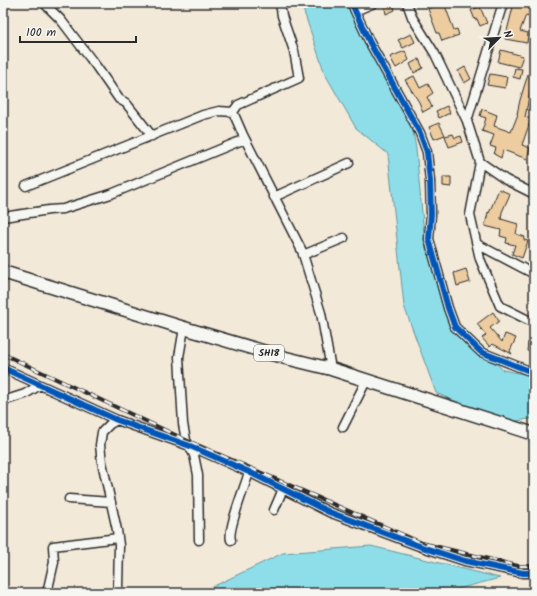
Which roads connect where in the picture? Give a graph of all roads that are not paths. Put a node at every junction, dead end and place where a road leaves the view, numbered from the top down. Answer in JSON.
{"nodes":[{"id":1,"x":44,"y":3,"type":"edge"},
{"id":2,"x":280,"y":3,"type":"edge"},
{"id":3,"x":352,"y":3,"type":"edge"},
{"id":4,"x":374,"y":3,"type":"edge"},
{"id":5,"x":407,"y":3,"type":"edge"},
{"id":6,"x":503,"y":3,"type":"edge"},
{"id":7,"x":355,"y":12,"type":"junction"},
{"id":8,"x":232,"y":112,"type":"junction"},
{"id":9,"x":467,"y":122,"type":"junction"},
{"id":10,"x":152,"y":136,"type":"junction"},
{"id":11,"x":245,"y":139,"type":"junction"},
{"id":12,"x":480,"y":162,"type":"junction"},
{"id":13,"x":348,"y":163,"type":"dead end"},
{"id":14,"x":26,"y":186,"type":"dead end"},
{"id":15,"x":534,"y":194,"type":"edge"},
{"id":16,"x":274,"y":197,"type":"junction"},
{"id":17,"x":3,"y":217,"type":"edge"},
{"id":18,"x":344,"y":238,"type":"dead end"},
{"id":19,"x":477,"y":244,"type":"junction"},
{"id":20,"x":303,"y":255,"type":"junction"},
{"id":21,"x":3,"y":272,"type":"edge"},
{"id":22,"x":534,"y":274,"type":"edge"},
{"id":23,"x":534,"y":323,"type":"edge"},
{"id":24,"x":184,"y":328,"type":"junction"},
{"id":25,"x":3,"y":368,"type":"edge"},
{"id":26,"x":330,"y":369,"type":"junction"},
{"id":27,"x":534,"y":371,"type":"edge"},
{"id":28,"x":366,"y":381,"type":"junction"},
{"id":29,"x":40,"y":385,"type":"junction"},
{"id":30,"x":3,"y":401,"type":"edge"},
{"id":31,"x":117,"y":420,"type":"junction"},
{"id":32,"x":342,"y":427,"type":"dead end"},
{"id":33,"x":534,"y":434,"type":"edge"},
{"id":34,"x":190,"y":446,"type":"junction"},
{"id":35,"x":249,"y":472,"type":"junction"},
{"id":36,"x":283,"y":489,"type":"junction"},
{"id":37,"x":69,"y":499,"type":"dead end"},
{"id":38,"x":111,"y":502,"type":"junction"},
{"id":39,"x":274,"y":510,"type":"dead end"},
{"id":40,"x":118,"y":538,"type":"junction"},
{"id":41,"x":199,"y":540,"type":"dead end"},
{"id":42,"x":231,"y":540,"type":"dead end"},
{"id":43,"x":534,"y":573,"type":"edge"},
{"id":44,"x":118,"y":588,"type":"dead end"},
{"id":45,"x":47,"y":593,"type":"edge"}],
"edges":[{"from":1,"to":10,"type":"street"},
{"from":2,"to":8,"type":"street"},
{"from":3,"to":7,"type":"street"},
{"from":4,"to":7,"type":"street"},
{"from":5,"to":9,"type":"street"},
{"from":6,"to":9,"type":"street"},
{"from":7,"to":27,"type":"street"},
{"from":8,"to":10,"type":"street"},
{"from":8,"to":11,"type":"street"},
{"from":9,"to":12,"type":"street"},
{"from":10,"to":14,"type":"street"},
{"from":11,"to":16,"type":"street"},
{"from":11,"to":17,"type":"street"},
{"from":12,"to":15,"type":"street"},
{"from":12,"to":19,"type":"street"},
{"from":13,"to":16,"type":"street"},
{"from":16,"to":20,"type":"street"},
{"from":18,"to":20,"type":"street"},
{"from":19,"to":22,"type":"street"},
{"from":19,"to":23,"type":"street"},
{"from":20,"to":26,"type":"street"},
{"from":21,"to":24,"type":"main road","number":"SH18"},
{"from":24,"to":26,"type":"main road","number":"SH18"},
{"from":24,"to":34,"type":"street"},
{"from":25,"to":29,"type":"street"},
{"from":26,"to":28,"type":"main road","number":"SH18"},
{"from":28,"to":32,"type":"street"},
{"from":28,"to":33,"type":"main road","number":"SH18"},
{"from":29,"to":30,"type":"street"},
{"from":29,"to":31,"type":"street"},
{"from":31,"to":34,"type":"street"},
{"from":31,"to":38,"type":"street"},
{"from":34,"to":35,"type":"street"},
{"from":34,"to":41,"type":"street"},
{"from":35,"to":36,"type":"street"},
{"from":35,"to":42,"type":"street"},
{"from":36,"to":39,"type":"street"},
{"from":36,"to":43,"type":"street"},
{"from":37,"to":38,"type":"street"},
{"from":38,"to":40,"type":"street"},
{"from":40,"to":44,"type":"street"},
{"from":40,"to":45,"type":"street"}]}
